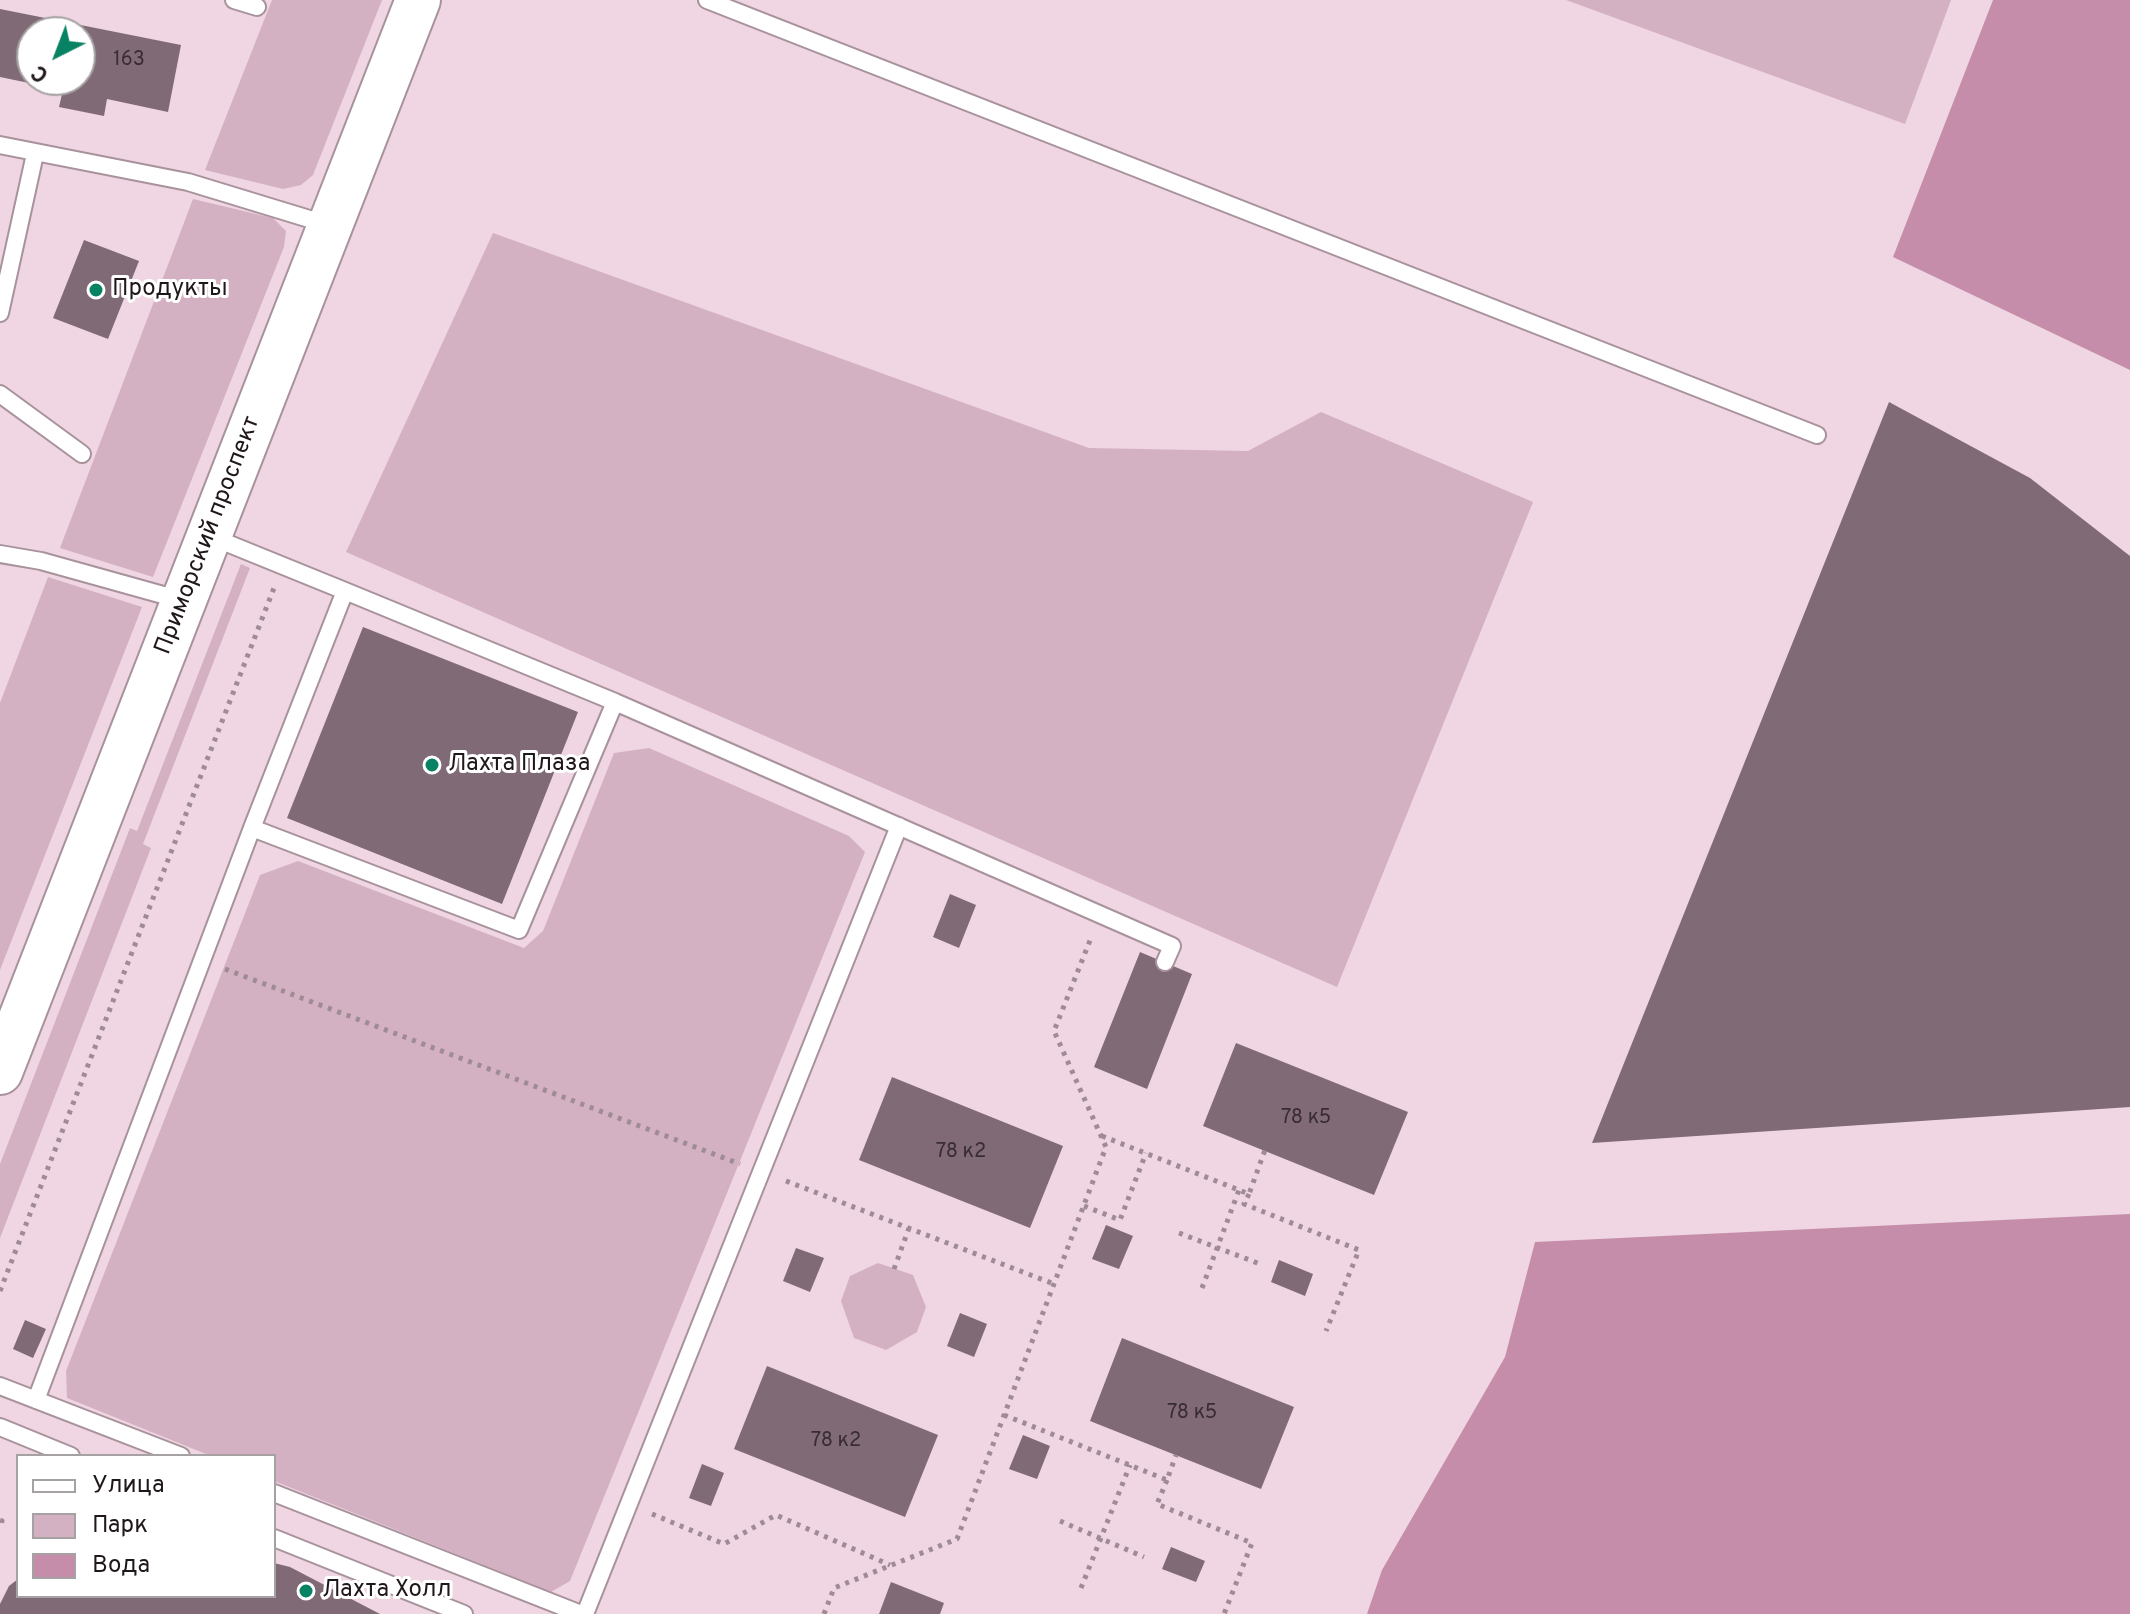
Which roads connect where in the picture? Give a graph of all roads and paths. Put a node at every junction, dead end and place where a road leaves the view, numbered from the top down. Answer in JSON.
{"nodes":[{"id":1,"x":234,"y":0,"type":"edge"},
{"id":2,"x":418,"y":0,"type":"edge"},
{"id":3,"x":707,"y":0,"type":"edge"},
{"id":4,"x":257,"y":7,"type":"dead end"},
{"id":5,"x":0,"y":145,"type":"edge"},
{"id":6,"x":35,"y":154,"type":"junction"},
{"id":7,"x":330,"y":225,"type":"junction"},
{"id":8,"x":0,"y":313,"type":"edge"},
{"id":9,"x":0,"y":394,"type":"edge"},
{"id":10,"x":1817,"y":435,"type":"dead end"},
{"id":11,"x":82,"y":454,"type":"dead end"},
{"id":12,"x":209,"y":536,"type":"junction"},
{"id":13,"x":0,"y":554,"type":"edge"},
{"id":14,"x":283,"y":566,"type":"junction"},
{"id":15,"x":345,"y":591,"type":"junction"},
{"id":16,"x":184,"y":601,"type":"junction"},
{"id":17,"x":615,"y":702,"type":"junction"},
{"id":18,"x":899,"y":826,"type":"junction"},
{"id":19,"x":252,"y":828,"type":"junction"},
{"id":20,"x":1100,"y":915,"type":"junction"},
{"id":21,"x":202,"y":960,"type":"junction"},
{"id":22,"x":1165,"y":962,"type":"dead end"},
{"id":23,"x":0,"y":1072,"type":"edge"},
{"id":24,"x":1101,"y":1135,"type":"junction"},
{"id":25,"x":1265,"y":1150,"type":"dead end"},
{"id":26,"x":1146,"y":1153,"type":"junction"},
{"id":27,"x":761,"y":1172,"type":"junction"},
{"id":28,"x":1239,"y":1190,"type":"junction"},
{"id":29,"x":1249,"y":1194,"type":"junction"},
{"id":30,"x":1084,"y":1206,"type":"junction"},
{"id":31,"x":909,"y":1228,"type":"junction"},
{"id":32,"x":1179,"y":1233,"type":"dead end"},
{"id":33,"x":1218,"y":1248,"type":"junction"},
{"id":34,"x":1260,"y":1264,"type":"dead end"},
{"id":35,"x":894,"y":1269,"type":"dead end"},
{"id":36,"x":1054,"y":1284,"type":"junction"},
{"id":37,"x":1202,"y":1288,"type":"dead end"},
{"id":38,"x":0,"y":1291,"type":"edge"},
{"id":39,"x":1326,"y":1331,"type":"dead end"},
{"id":40,"x":0,"y":1386,"type":"edge"},
{"id":41,"x":36,"y":1400,"type":"junction"},
{"id":42,"x":1004,"y":1415,"type":"junction"},
{"id":43,"x":0,"y":1427,"type":"edge"},
{"id":44,"x":66,"y":1454,"type":"edge"},
{"id":45,"x":176,"y":1454,"type":"edge"},
{"id":46,"x":1176,"y":1455,"type":"dead end"},
{"id":47,"x":1130,"y":1465,"type":"junction"},
{"id":48,"x":1167,"y":1480,"type":"junction"},
{"id":49,"x":276,"y":1494,"type":"edge"},
{"id":50,"x":629,"y":1505,"type":"junction"},
{"id":51,"x":0,"y":1520,"type":"edge"},
{"id":52,"x":1060,"y":1521,"type":"dead end"},
{"id":53,"x":0,"y":1526,"type":"edge"},
{"id":54,"x":276,"y":1539,"type":"edge"},
{"id":55,"x":1101,"y":1539,"type":"junction"},
{"id":56,"x":1144,"y":1557,"type":"dead end"},
{"id":57,"x":891,"y":1565,"type":"junction"},
{"id":58,"x":1081,"y":1588,"type":"dead end"},
{"id":59,"x":464,"y":1614,"type":"edge"},
{"id":60,"x":583,"y":1614,"type":"edge"},
{"id":61,"x":824,"y":1614,"type":"edge"},
{"id":62,"x":1224,"y":1614,"type":"edge"}],
"edges":[{"from":1,"to":4,"type":"lane"},
{"from":2,"to":7,"type":"street","name":"Приморский проспект"},
{"from":3,"to":10,"type":"lane"},
{"from":5,"to":6,"type":"lane"},
{"from":6,"to":7,"type":"lane"},
{"from":6,"to":8,"type":"lane"},
{"from":7,"to":12,"type":"street","name":"Приморский проспект"},
{"from":9,"to":11,"type":"lane"},
{"from":12,"to":14,"type":"lane"},
{"from":12,"to":16,"type":"street","name":"Приморский проспект"},
{"from":13,"to":16,"type":"lane"},
{"from":14,"to":15,"type":"lane"},
{"from":14,"to":38,"type":"path"},
{"from":15,"to":17,"type":"lane"},
{"from":15,"to":19,"type":"lane"},
{"from":16,"to":23,"type":"street","name":"Приморский проспект"},
{"from":17,"to":18,"type":"lane"},
{"from":17,"to":19,"type":"lane"},
{"from":18,"to":20,"type":"lane"},
{"from":18,"to":27,"type":"lane"},
{"from":19,"to":21,"type":"lane"},
{"from":20,"to":22,"type":"lane"},
{"from":20,"to":24,"type":"path"},
{"from":21,"to":27,"type":"path"},
{"from":21,"to":41,"type":"lane"},
{"from":24,"to":26,"type":"path"},
{"from":24,"to":30,"type":"path"},
{"from":25,"to":29,"type":"path"},
{"from":26,"to":28,"type":"path"},
{"from":26,"to":30,"type":"path"},
{"from":27,"to":31,"type":"path"},
{"from":27,"to":50,"type":"lane"},
{"from":28,"to":29,"type":"path"},
{"from":28,"to":33,"type":"path"},
{"from":29,"to":39,"type":"path"},
{"from":30,"to":36,"type":"path"},
{"from":31,"to":35,"type":"path"},
{"from":31,"to":36,"type":"path"},
{"from":32,"to":33,"type":"path"},
{"from":33,"to":34,"type":"path"},
{"from":33,"to":37,"type":"path"},
{"from":36,"to":42,"type":"path"},
{"from":40,"to":41,"type":"lane"},
{"from":41,"to":45,"type":"lane"},
{"from":42,"to":47,"type":"path"},
{"from":42,"to":57,"type":"path"},
{"from":43,"to":44,"type":"lane"},
{"from":46,"to":48,"type":"path"},
{"from":47,"to":48,"type":"path"},
{"from":47,"to":55,"type":"path"},
{"from":48,"to":62,"type":"path"},
{"from":49,"to":60,"type":"lane"},
{"from":50,"to":57,"type":"path"},
{"from":50,"to":60,"type":"lane"},
{"from":51,"to":53,"type":"path"},
{"from":52,"to":55,"type":"path"},
{"from":54,"to":59,"type":"lane"},
{"from":55,"to":56,"type":"path"},
{"from":55,"to":58,"type":"path"},
{"from":57,"to":61,"type":"path"}]}
